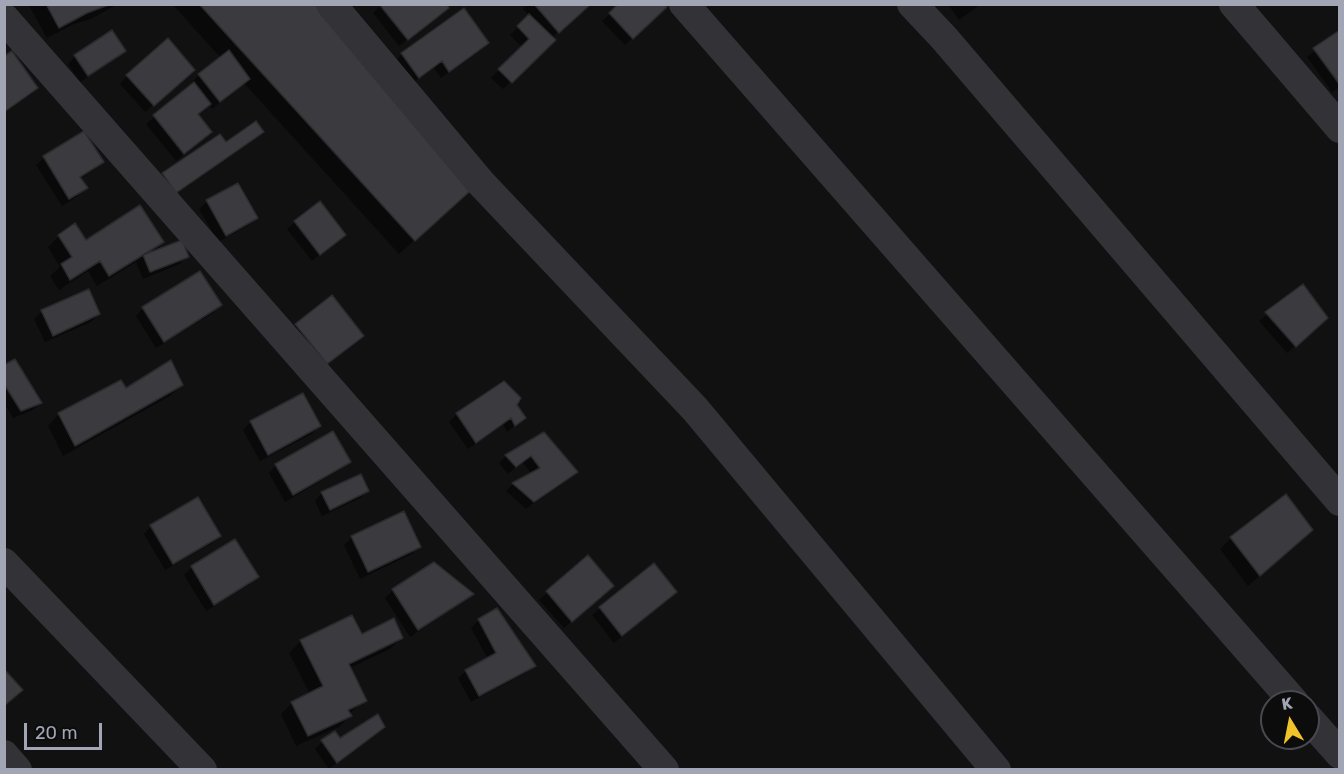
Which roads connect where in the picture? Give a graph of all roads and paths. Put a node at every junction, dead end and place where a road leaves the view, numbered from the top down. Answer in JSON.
{"nodes":[{"id":1,"x":331,"y":4,"type":"edge"},
{"id":2,"x":684,"y":4,"type":"edge"},
{"id":3,"x":912,"y":4,"type":"edge"},
{"id":4,"x":1234,"y":4,"type":"edge"},
{"id":5,"x":4,"y":18,"type":"edge"},
{"id":6,"x":1340,"y":128,"type":"edge"},
{"id":7,"x":1340,"y":501,"type":"edge"},
{"id":8,"x":4,"y":563,"type":"edge"},
{"id":9,"x":1284,"y":690,"type":"edge"},
{"id":10,"x":1320,"y":732,"type":"edge"},
{"id":11,"x":1340,"y":754,"type":"edge"},
{"id":12,"x":4,"y":755,"type":"edge"},
{"id":13,"x":17,"y":770,"type":"edge"},
{"id":14,"x":202,"y":770,"type":"edge"},
{"id":15,"x":664,"y":770,"type":"edge"},
{"id":16,"x":996,"y":770,"type":"edge"}],
"edges":[{"from":1,"to":16,"type":"street"},
{"from":2,"to":9,"type":"street"},
{"from":3,"to":7,"type":"street"},
{"from":4,"to":6,"type":"street"},
{"from":5,"to":15,"type":"street"},
{"from":8,"to":14,"type":"street"},
{"from":10,"to":11,"type":"street"},
{"from":12,"to":13,"type":"street"}]}
